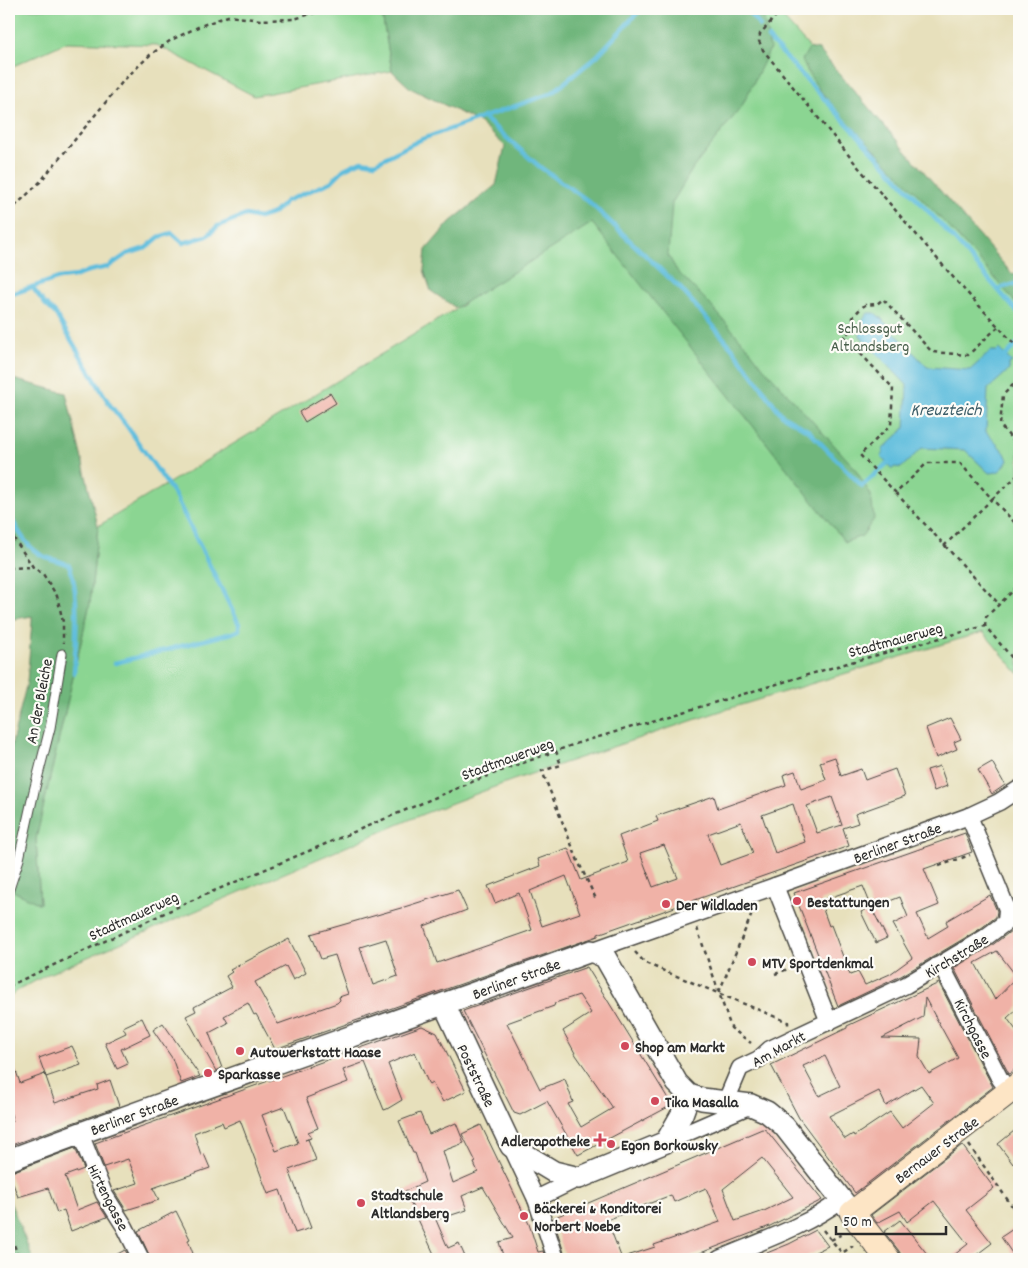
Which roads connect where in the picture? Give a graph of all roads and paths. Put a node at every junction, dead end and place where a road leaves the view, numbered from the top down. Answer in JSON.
{"nodes":[{"id":1,"x":327,"y":9,"type":"edge"},
{"id":2,"x":782,"y":9,"type":"edge"},
{"id":3,"x":9,"y":212,"type":"edge"},
{"id":4,"x":998,"y":327,"type":"junction"},
{"id":5,"x":1019,"y":349,"type":"edge"},
{"id":6,"x":1019,"y":379,"type":"edge"},
{"id":7,"x":1019,"y":448,"type":"edge"},
{"id":8,"x":1019,"y":474,"type":"edge"},
{"id":9,"x":896,"y":493,"type":"junction"},
{"id":10,"x":992,"y":498,"type":"junction"},
{"id":11,"x":1019,"y":527,"type":"edge"},
{"id":12,"x":9,"y":531,"type":"edge"},
{"id":13,"x":944,"y":546,"type":"junction"},
{"id":14,"x":33,"y":567,"type":"junction"},
{"id":15,"x":9,"y":568,"type":"edge"},
{"id":16,"x":1019,"y":585,"type":"edge"},
{"id":17,"x":999,"y":604,"type":"junction"},
{"id":18,"x":984,"y":626,"type":"junction"},
{"id":19,"x":62,"y":654,"type":"joint"},
{"id":20,"x":1019,"y":666,"type":"edge"},
{"id":21,"x":556,"y":751,"type":"junction"},
{"id":22,"x":1019,"y":789,"type":"edge"},
{"id":23,"x":969,"y":816,"type":"junction"},
{"id":24,"x":975,"y":853,"type":"dead end"},
{"id":25,"x":939,"y":866,"type":"dead end"},
{"id":26,"x":775,"y":886,"type":"junction"},
{"id":27,"x":9,"y":889,"type":"edge"},
{"id":28,"x":596,"y":899,"type":"dead end"},
{"id":29,"x":754,"y":908,"type":"dead end"},
{"id":30,"x":692,"y":915,"type":"junction"},
{"id":31,"x":632,"y":949,"type":"dead end"},
{"id":32,"x":591,"y":951,"type":"junction"},
{"id":33,"x":937,"y":966,"type":"junction"},
{"id":34,"x":788,"y":969,"type":"dead end"},
{"id":35,"x":775,"y":974,"type":"dead end"},
{"id":36,"x":9,"y":986,"type":"edge"},
{"id":37,"x":719,"y":993,"type":"junction"},
{"id":38,"x":444,"y":1004,"type":"junction"},
{"id":39,"x":829,"y":1022,"type":"junction"},
{"id":40,"x":789,"y":1026,"type":"dead end"},
{"id":41,"x":751,"y":1043,"type":"dead end"},
{"id":42,"x":1014,"y":1088,"type":"edge"},
{"id":43,"x":689,"y":1095,"type":"junction"},
{"id":44,"x":726,"y":1101,"type":"junction"},
{"id":45,"x":751,"y":1105,"type":"junction"},
{"id":46,"x":959,"y":1132,"type":"junction"},
{"id":47,"x":80,"y":1134,"type":"junction"},
{"id":48,"x":666,"y":1142,"type":"junction"},
{"id":49,"x":511,"y":1146,"type":"junction"},
{"id":50,"x":9,"y":1160,"type":"edge"},
{"id":51,"x":579,"y":1178,"type":"junction"},
{"id":52,"x":536,"y":1199,"type":"junction"},
{"id":53,"x":848,"y":1214,"type":"junction"},
{"id":54,"x":1019,"y":1216,"type":"edge"},
{"id":55,"x":813,"y":1217,"type":"junction"},
{"id":56,"x":9,"y":1230,"type":"edge"},
{"id":57,"x":831,"y":1240,"type":"junction"},
{"id":58,"x":860,"y":1242,"type":"dead end"},
{"id":59,"x":19,"y":1259,"type":"edge"},
{"id":60,"x":141,"y":1259,"type":"edge"},
{"id":61,"x":556,"y":1259,"type":"edge"},
{"id":62,"x":719,"y":1259,"type":"edge"},
{"id":63,"x":888,"y":1259,"type":"edge"}],
"edges":[{"from":1,"to":3,"type":"path"},
{"from":2,"to":4,"type":"path"},
{"from":4,"to":5,"type":"path"},
{"from":4,"to":9,"type":"path"},
{"from":6,"to":7,"type":"path"},
{"from":8,"to":10,"type":"path"},
{"from":9,"to":10,"type":"path"},
{"from":9,"to":13,"type":"path"},
{"from":10,"to":11,"type":"path"},
{"from":10,"to":13,"type":"path"},
{"from":12,"to":14,"type":"path","name":"An der Bleiche"},
{"from":13,"to":17,"type":"path"},
{"from":14,"to":15,"type":"path"},
{"from":14,"to":19,"type":"path","name":"An der Bleiche"},
{"from":16,"to":17,"type":"path"},
{"from":17,"to":18,"type":"path"},
{"from":18,"to":20,"type":"path"},
{"from":18,"to":21,"type":"path","name":"Stadtmauerweg"},
{"from":19,"to":27,"type":"lane","name":"An der Bleiche"},
{"from":21,"to":28,"type":"path"},
{"from":21,"to":36,"type":"path","name":"Stadtmauerweg"},
{"from":22,"to":23,"type":"street","name":"Berliner Straße"},
{"from":23,"to":26,"type":"street","name":"Berliner Straße"},
{"from":23,"to":33,"type":"street","name":"Kirchstraße"},
{"from":24,"to":25,"type":"path"},
{"from":26,"to":30,"type":"street","name":"Berliner Straße"},
{"from":26,"to":39,"type":"street"},
{"from":29,"to":37,"type":"path"},
{"from":30,"to":32,"type":"street","name":"Berliner Straße"},
{"from":30,"to":37,"type":"path"},
{"from":31,"to":37,"type":"path"},
{"from":32,"to":38,"type":"street","name":"Berliner Straße"},
{"from":32,"to":43,"type":"street"},
{"from":33,"to":39,"type":"street","name":"Kirchstraße"},
{"from":33,"to":42,"type":"street","name":"Kirchgasse"},
{"from":34,"to":35,"type":"path"},
{"from":37,"to":40,"type":"path"},
{"from":37,"to":41,"type":"path"},
{"from":38,"to":47,"type":"street","name":"Berliner Straße"},
{"from":38,"to":49,"type":"street","name":"Poststraße"},
{"from":39,"to":44,"type":"street","name":"Am Markt"},
{"from":42,"to":46,"type":"main road","name":"Bernauer Straße"},
{"from":43,"to":44,"type":"street"},
{"from":43,"to":48,"type":"street"},
{"from":44,"to":45,"type":"street"},
{"from":45,"to":48,"type":"street"},
{"from":45,"to":53,"type":"street"},
{"from":46,"to":53,"type":"main road","name":"Bernauer Straße"},
{"from":46,"to":54,"type":"path"},
{"from":47,"to":50,"type":"street","name":"Berliner Straße"},
{"from":47,"to":60,"type":"street","name":"Hirtengasse"},
{"from":48,"to":51,"type":"street"},
{"from":49,"to":51,"type":"street"},
{"from":49,"to":52,"type":"street","name":"Poststraße"},
{"from":51,"to":52,"type":"street"},
{"from":52,"to":61,"type":"street","name":"Poststraße"},
{"from":53,"to":55,"type":"street"},
{"from":53,"to":57,"type":"path"},
{"from":53,"to":63,"type":"main road"},
{"from":55,"to":57,"type":"path"},
{"from":55,"to":62,"type":"street"},
{"from":56,"to":59,"type":"path"},
{"from":57,"to":58,"type":"path"}]}
